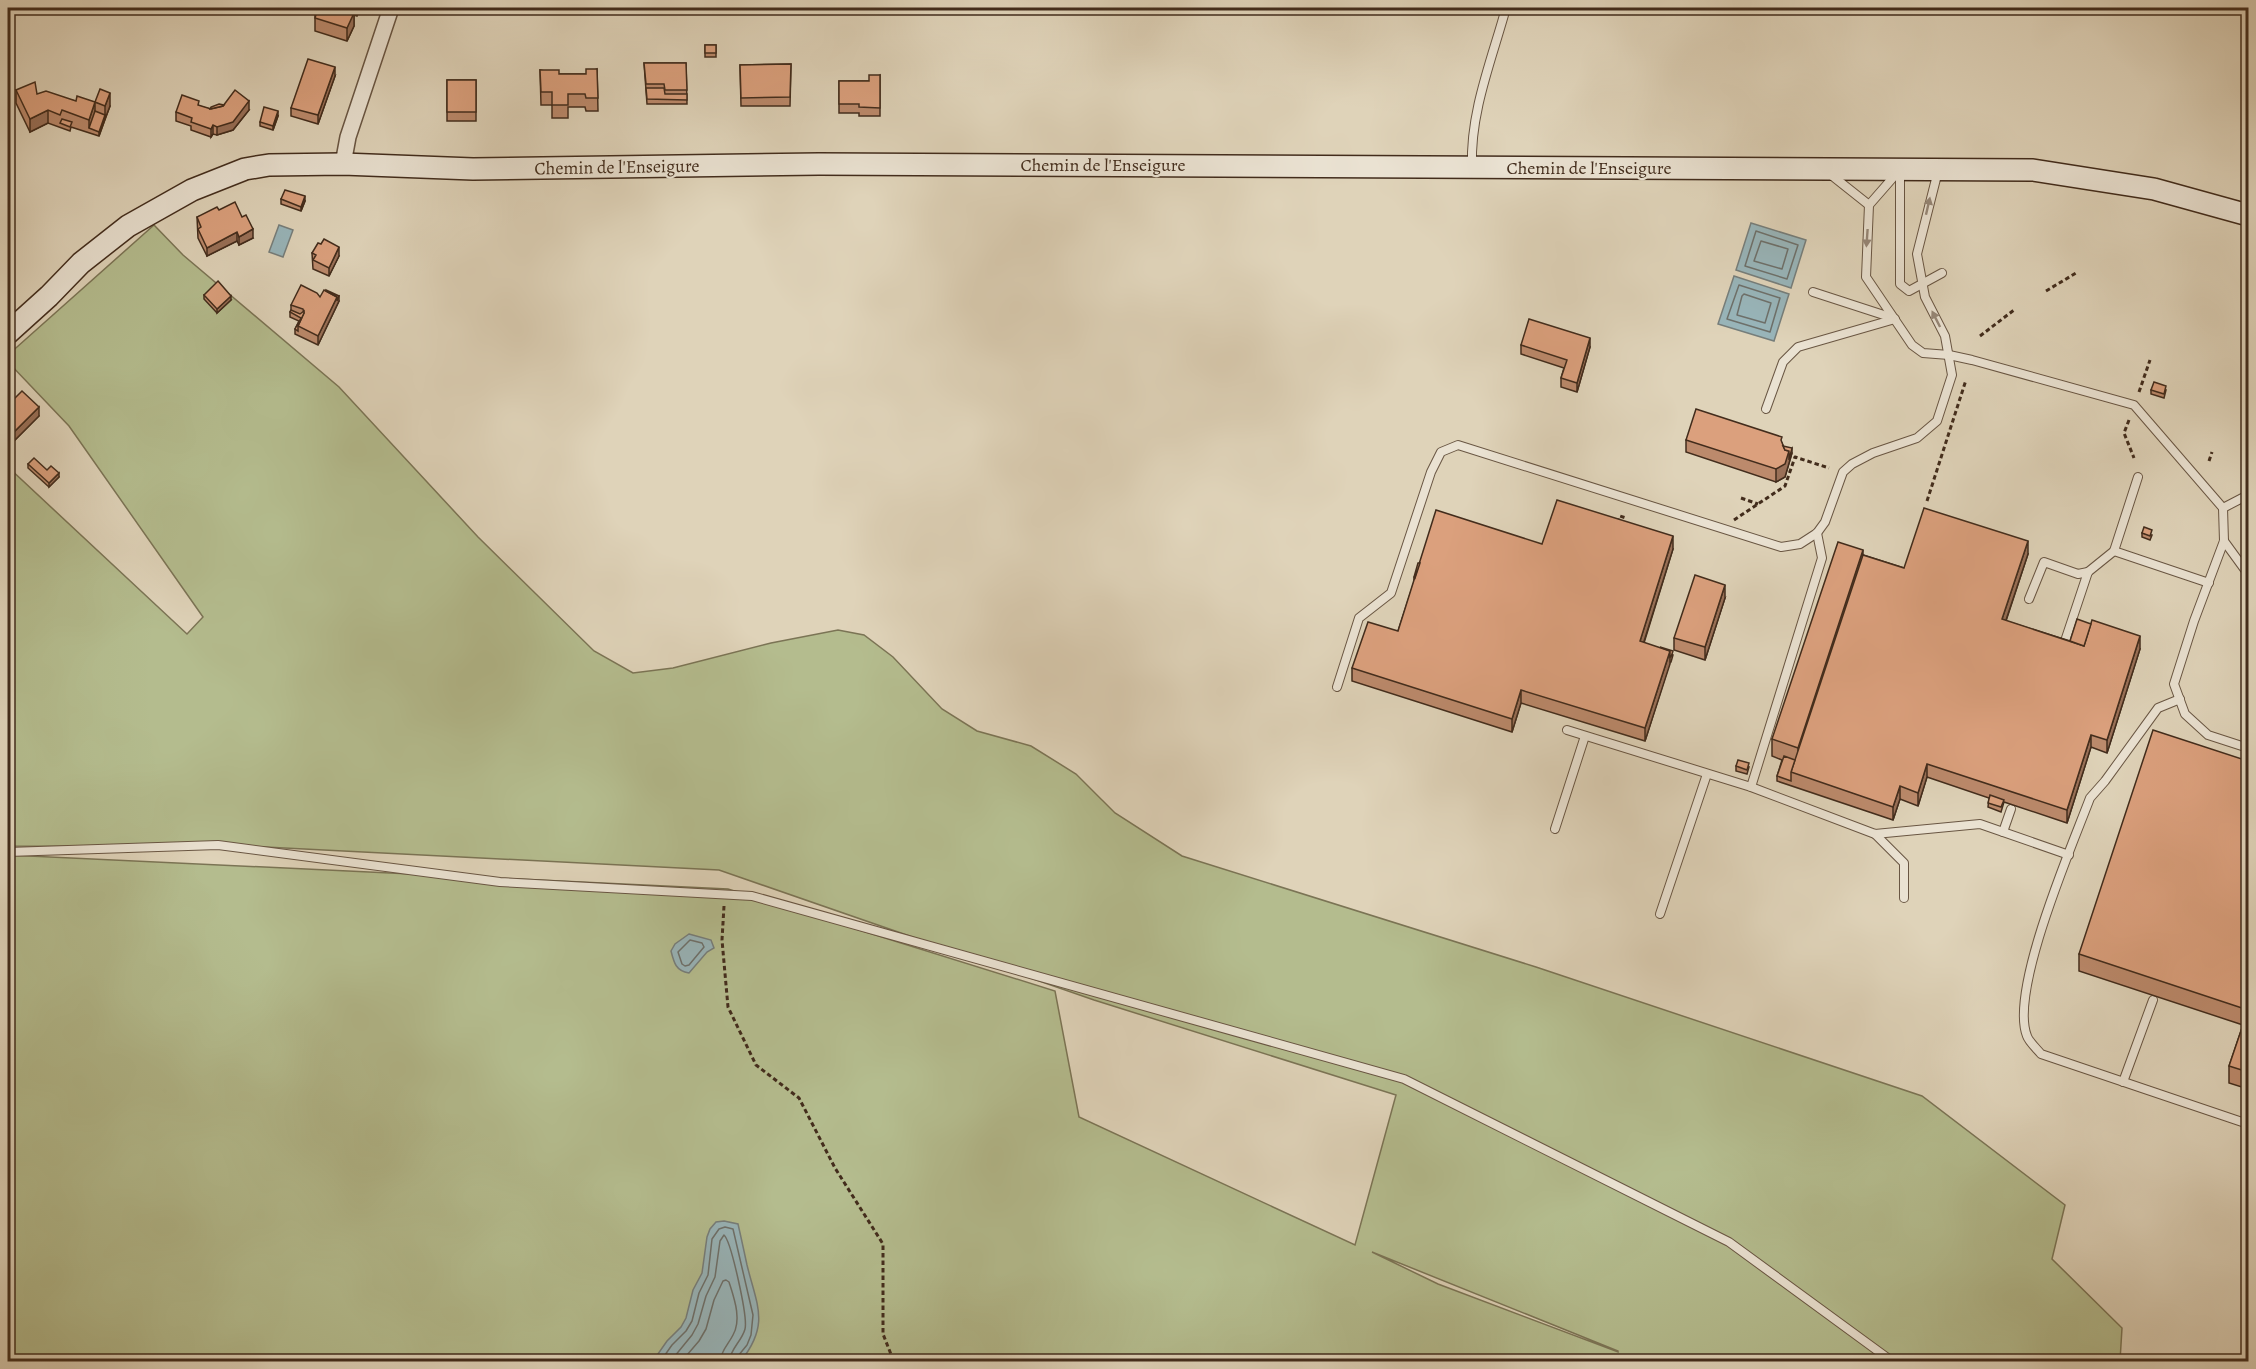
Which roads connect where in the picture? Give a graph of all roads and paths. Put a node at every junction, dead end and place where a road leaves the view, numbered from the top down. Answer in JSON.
{"nodes":[{"id":1,"x":391,"y":8,"type":"edge"},
{"id":2,"x":1506,"y":8,"type":"edge"},
{"id":3,"x":343,"y":164,"type":"junction"},
{"id":4,"x":1472,"y":168,"type":"junction"},
{"id":5,"x":1822,"y":168,"type":"junction"},
{"id":6,"x":1939,"y":169,"type":"junction"},
{"id":7,"x":1899,"y":170,"type":"junction"},
{"id":8,"x":1869,"y":205,"type":"junction"},
{"id":9,"x":2248,"y":215,"type":"edge"},
{"id":10,"x":1942,"y":273,"type":"dead end"},
{"id":11,"x":2076,"y":273,"type":"dead end"},
{"id":12,"x":1921,"y":284,"type":"junction"},
{"id":13,"x":2046,"y":291,"type":"dead end"},
{"id":14,"x":1813,"y":292,"type":"dead end"},
{"id":15,"x":2014,"y":310,"type":"dead end"},
{"id":16,"x":1895,"y":319,"type":"junction"},
{"id":17,"x":8,"y":333,"type":"edge"},
{"id":18,"x":1980,"y":336,"type":"dead end"},
{"id":19,"x":1949,"y":355,"type":"junction"},
{"id":20,"x":2150,"y":360,"type":"dead end"},
{"id":21,"x":1966,"y":380,"type":"dead end"},
{"id":22,"x":2139,"y":392,"type":"dead end"},
{"id":23,"x":1766,"y":409,"type":"dead end"},
{"id":24,"x":2130,"y":418,"type":"dead end"},
{"id":25,"x":2212,"y":452,"type":"dead end"},
{"id":26,"x":2134,"y":458,"type":"dead end"},
{"id":27,"x":2209,"y":462,"type":"dead end"},
{"id":28,"x":1829,"y":468,"type":"dead end"},
{"id":29,"x":2138,"y":477,"type":"dead end"},
{"id":30,"x":2248,"y":495,"type":"edge"},
{"id":31,"x":1741,"y":498,"type":"dead end"},
{"id":32,"x":1927,"y":501,"type":"dead end"},
{"id":33,"x":1758,"y":504,"type":"junction"},
{"id":34,"x":2223,"y":508,"type":"junction"},
{"id":35,"x":1626,"y":518,"type":"dead end"},
{"id":36,"x":1728,"y":523,"type":"dead end"},
{"id":37,"x":1616,"y":531,"type":"edge"},
{"id":38,"x":1816,"y":533,"type":"junction"},
{"id":39,"x":2224,"y":541,"type":"junction"},
{"id":40,"x":2114,"y":551,"type":"junction"},
{"id":41,"x":2238,"y":559,"type":"junction"},
{"id":42,"x":2248,"y":564,"type":"edge"},
{"id":43,"x":2088,"y":572,"type":"junction"},
{"id":44,"x":2248,"y":574,"type":"edge"},
{"id":45,"x":2209,"y":583,"type":"junction"},
{"id":46,"x":2029,"y":599,"type":"dead end"},
{"id":47,"x":2062,"y":649,"type":"edge"},
{"id":48,"x":1337,"y":687,"type":"dead end"},
{"id":49,"x":2180,"y":699,"type":"junction"},
{"id":50,"x":1567,"y":730,"type":"dead end"},
{"id":51,"x":1585,"y":736,"type":"junction"},
{"id":52,"x":2248,"y":748,"type":"edge"},
{"id":53,"x":1707,"y":774,"type":"junction"},
{"id":54,"x":1751,"y":787,"type":"junction"},
{"id":55,"x":2011,"y":809,"type":"dead end"},
{"id":56,"x":1555,"y":829,"type":"dead end"},
{"id":57,"x":2003,"y":832,"type":"junction"},
{"id":58,"x":1875,"y":834,"type":"junction"},
{"id":59,"x":8,"y":852,"type":"edge"},
{"id":60,"x":2069,"y":855,"type":"junction"},
{"id":61,"x":725,"y":896,"type":"junction"},
{"id":62,"x":1904,"y":898,"type":"dead end"},
{"id":63,"x":1660,"y":914,"type":"dead end"},
{"id":64,"x":2153,"y":1000,"type":"dead end"},
{"id":65,"x":2123,"y":1082,"type":"junction"},
{"id":66,"x":2248,"y":1124,"type":"edge"},
{"id":67,"x":894,"y":1362,"type":"edge"},
{"id":68,"x":1893,"y":1362,"type":"edge"}],
"edges":[{"from":1,"to":3,"type":"street"},
{"from":2,"to":4,"type":"lane"},
{"from":3,"to":4,"type":"street","name":"Chemin de l'Enseigure"},
{"from":3,"to":17,"type":"street","name":"Chemin de l'Enseigure"},
{"from":4,"to":5,"type":"street","name":"Chemin de l'Enseigure"},
{"from":5,"to":7,"type":"street","name":"Chemin de l'Enseigure"},
{"from":5,"to":8,"type":"lane"},
{"from":6,"to":7,"type":"street","name":"Chemin de l'Enseigure"},
{"from":6,"to":9,"type":"street","name":"Chemin de l'Enseigure"},
{"from":12,"to":6,"type":"lane","one_way":true},
{"from":7,"to":8,"type":"lane"},
{"from":7,"to":12,"type":"lane"},
{"from":8,"to":16,"type":"lane","one_way":true},
{"from":10,"to":12,"type":"lane"},
{"from":11,"to":13,"type":"path"},
{"from":19,"to":12,"type":"lane","one_way":true},
{"from":14,"to":16,"type":"lane"},
{"from":15,"to":18,"type":"path"},
{"from":16,"to":19,"type":"lane"},
{"from":16,"to":23,"type":"lane"},
{"from":19,"to":34,"type":"lane"},
{"from":19,"to":38,"type":"lane"},
{"from":20,"to":22,"type":"path"},
{"from":21,"to":32,"type":"path"},
{"from":24,"to":26,"type":"path"},
{"from":25,"to":27,"type":"path"},
{"from":28,"to":33,"type":"path"},
{"from":29,"to":40,"type":"lane"},
{"from":30,"to":34,"type":"lane"},
{"from":31,"to":33,"type":"path"},
{"from":33,"to":36,"type":"path"},
{"from":34,"to":39,"type":"lane"},
{"from":35,"to":37,"type":"path"},
{"from":38,"to":48,"type":"lane"},
{"from":38,"to":54,"type":"lane"},
{"from":39,"to":41,"type":"lane"},
{"from":39,"to":45,"type":"lane"},
{"from":40,"to":43,"type":"lane"},
{"from":40,"to":45,"type":"lane"},
{"from":41,"to":42,"type":"lane"},
{"from":41,"to":44,"type":"lane"},
{"from":43,"to":46,"type":"lane"},
{"from":43,"to":47,"type":"lane"},
{"from":45,"to":49,"type":"lane"},
{"from":49,"to":52,"type":"lane"},
{"from":49,"to":60,"type":"lane"},
{"from":50,"to":51,"type":"lane"},
{"from":51,"to":53,"type":"lane"},
{"from":51,"to":56,"type":"lane"},
{"from":53,"to":54,"type":"lane"},
{"from":53,"to":63,"type":"lane"},
{"from":54,"to":58,"type":"lane"},
{"from":55,"to":57,"type":"lane"},
{"from":57,"to":58,"type":"lane"},
{"from":57,"to":60,"type":"lane"},
{"from":58,"to":62,"type":"lane"},
{"from":59,"to":61,"type":"lane"},
{"from":60,"to":65,"type":"lane"},
{"from":61,"to":67,"type":"path"},
{"from":61,"to":68,"type":"lane"},
{"from":64,"to":65,"type":"lane"},
{"from":65,"to":66,"type":"lane"}]}
